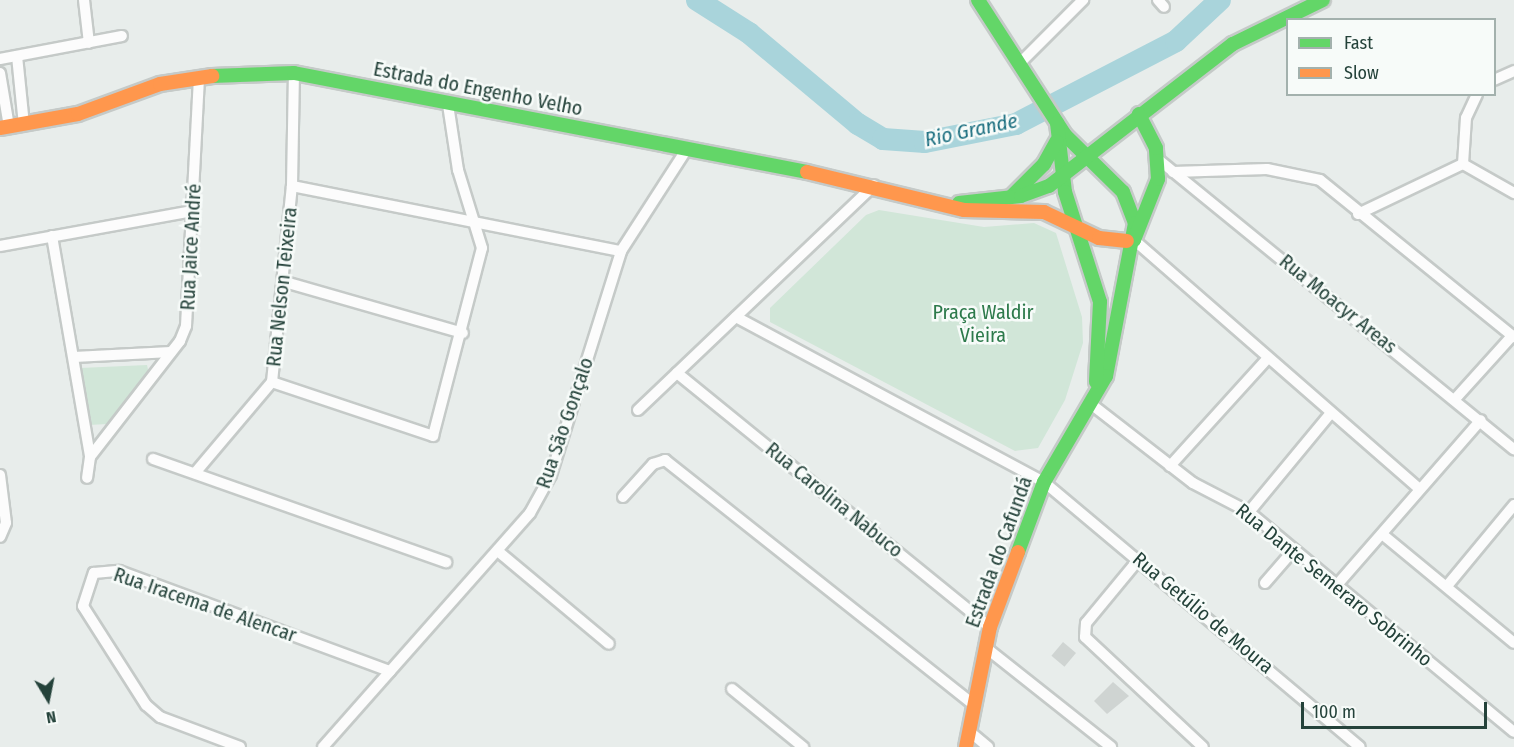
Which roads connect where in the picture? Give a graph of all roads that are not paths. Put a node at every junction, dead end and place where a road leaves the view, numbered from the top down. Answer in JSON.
{"nodes":[{"id":1,"x":84,"y":0,"type":"edge"},
{"id":2,"x":978,"y":0,"type":"edge"},
{"id":3,"x":1083,"y":0,"type":"edge"},
{"id":4,"x":1323,"y":0,"type":"edge"},
{"id":5,"x":1286,"y":18,"type":"edge"},
{"id":6,"x":1286,"y":18,"type":"edge"},
{"id":7,"x":122,"y":36,"type":"dead end"},
{"id":8,"x":89,"y":43,"type":"junction"},
{"id":9,"x":17,"y":56,"type":"junction"},
{"id":10,"x":0,"y":59,"type":"edge"},
{"id":11,"x":1019,"y":64,"type":"junction"},
{"id":12,"x":1514,"y":71,"type":"edge"},
{"id":13,"x":0,"y":73,"type":"edge"},
{"id":14,"x":294,"y":73,"type":"junction"},
{"id":15,"x":199,"y":78,"type":"junction"},
{"id":16,"x":1496,"y":79,"type":"edge"},
{"id":17,"x":1476,"y":96,"type":"edge"},
{"id":18,"x":448,"y":105,"type":"junction"},
{"id":19,"x":1139,"y":114,"type":"junction"},
{"id":20,"x":1055,"y":118,"type":"junction"},
{"id":21,"x":24,"y":125,"type":"junction"},
{"id":22,"x":4,"y":127,"type":"edge"},
{"id":23,"x":1057,"y":141,"type":"junction"},
{"id":24,"x":686,"y":150,"type":"junction"},
{"id":25,"x":1089,"y":153,"type":"junction"},
{"id":26,"x":1159,"y":160,"type":"junction"},
{"id":27,"x":1463,"y":164,"type":"junction"},
{"id":28,"x":1173,"y":172,"type":"junction"},
{"id":29,"x":1064,"y":177,"type":"junction"},
{"id":30,"x":874,"y":185,"type":"junction"},
{"id":31,"x":292,"y":186,"type":"junction"},
{"id":32,"x":1514,"y":193,"type":"edge"},
{"id":33,"x":1010,"y":198,"type":"junction"},
{"id":34,"x":950,"y":203,"type":"junction"},
{"id":35,"x":192,"y":211,"type":"junction"},
{"id":36,"x":1358,"y":214,"type":"junction"},
{"id":37,"x":470,"y":219,"type":"junction"},
{"id":38,"x":1074,"y":222,"type":"junction"},
{"id":39,"x":52,"y":236,"type":"junction"},
{"id":40,"x":1134,"y":240,"type":"junction"},
{"id":41,"x":0,"y":246,"type":"edge"},
{"id":42,"x":621,"y":251,"type":"junction"},
{"id":43,"x":285,"y":282,"type":"junction"},
{"id":44,"x":736,"y":317,"type":"junction"},
{"id":45,"x":463,"y":333,"type":"junction"},
{"id":46,"x":1513,"y":337,"type":"edge"},
{"id":47,"x":171,"y":352,"type":"junction"},
{"id":48,"x":74,"y":357,"type":"junction"},
{"id":49,"x":1268,"y":358,"type":"junction"},
{"id":50,"x":677,"y":373,"type":"junction"},
{"id":51,"x":272,"y":382,"type":"junction"},
{"id":52,"x":1456,"y":398,"type":"junction"},
{"id":53,"x":1092,"y":400,"type":"junction"},
{"id":54,"x":638,"y":410,"type":"dead end"},
{"id":55,"x":1330,"y":414,"type":"junction"},
{"id":56,"x":1481,"y":420,"type":"junction"},
{"id":57,"x":1514,"y":450,"type":"edge"},
{"id":58,"x":90,"y":457,"type":"junction"},
{"id":59,"x":153,"y":459,"type":"dead end"},
{"id":60,"x":1170,"y":466,"type":"junction"},
{"id":61,"x":195,"y":473,"type":"junction"},
{"id":62,"x":0,"y":475,"type":"edge"},
{"id":63,"x":87,"y":478,"type":"dead end"},
{"id":64,"x":1044,"y":482,"type":"junction"},
{"id":65,"x":1418,"y":488,"type":"junction"},
{"id":66,"x":623,"y":497,"type":"dead end"},
{"id":67,"x":1514,"y":505,"type":"edge"},
{"id":68,"x":1249,"y":512,"type":"junction"},
{"id":69,"x":1382,"y":534,"type":"junction"},
{"id":70,"x":0,"y":537,"type":"edge"},
{"id":71,"x":499,"y":552,"type":"junction"},
{"id":72,"x":1292,"y":553,"type":"junction"},
{"id":73,"x":1139,"y":559,"type":"junction"},
{"id":74,"x":446,"y":562,"type":"dead end"},
{"id":75,"x":1265,"y":583,"type":"dead end"},
{"id":76,"x":1336,"y":586,"type":"junction"},
{"id":77,"x":1446,"y":586,"type":"junction"},
{"id":78,"x":990,"y":627,"type":"junction"},
{"id":79,"x":1513,"y":640,"type":"edge"},
{"id":80,"x":609,"y":644,"type":"dead end"},
{"id":81,"x":985,"y":647,"type":"junction"},
{"id":82,"x":390,"y":671,"type":"junction"},
{"id":83,"x":732,"y":689,"type":"dead end"},
{"id":84,"x":972,"y":703,"type":"junction"},
{"id":85,"x":969,"y":730,"type":"junction"},
{"id":86,"x":1514,"y":732,"type":"edge"},
{"id":87,"x":240,"y":747,"type":"edge"},
{"id":88,"x":322,"y":747,"type":"edge"},
{"id":89,"x":803,"y":747,"type":"edge"},
{"id":90,"x":966,"y":747,"type":"edge"},
{"id":91,"x":988,"y":747,"type":"edge"},
{"id":92,"x":1111,"y":747,"type":"edge"},
{"id":93,"x":1203,"y":747,"type":"edge"},
{"id":94,"x":1360,"y":747,"type":"edge"}],
"edges":[{"from":1,"to":8,"type":"street"},
{"from":2,"to":11,"type":"street","name":"Estrada do Cafundá"},
{"from":3,"to":11,"type":"street"},
{"from":4,"to":6,"type":"street","name":"Estrada do Engenho Velho"},
{"from":5,"to":19,"type":"street","name":"Estrada do Engenho Velho"},
{"from":7,"to":8,"type":"street"},
{"from":8,"to":9,"type":"street"},
{"from":9,"to":10,"type":"street"},
{"from":9,"to":21,"type":"street"},
{"from":11,"to":20,"type":"street","name":"Estrada do Cafundá"},
{"from":12,"to":16,"type":"street"},
{"from":13,"to":22,"type":"street"},
{"from":14,"to":15,"type":"street","name":"Estrada do Engenho Velho"},
{"from":14,"to":18,"type":"street","name":"Estrada do Engenho Velho"},
{"from":14,"to":31,"type":"street","name":"Rua Nelson Teixeira"},
{"from":15,"to":21,"type":"street","name":"Estrada do Engenho Velho"},
{"from":15,"to":35,"type":"street","name":"Rua Jaice André"},
{"from":17,"to":27,"type":"street"},
{"from":18,"to":24,"type":"street","name":"Estrada do Engenho Velho"},
{"from":18,"to":37,"type":"street"},
{"from":19,"to":25,"type":"street","name":"Estrada do Engenho Velho"},
{"from":19,"to":26,"type":"street"},
{"from":20,"to":23,"type":"street","name":"Estrada do Cafundá"},
{"from":20,"to":25,"type":"street","name":"Estrada do Cafundá"},
{"from":21,"to":22,"type":"street","name":"Estrada do Engenho Velho"},
{"from":23,"to":29,"type":"street","name":"Estrada do Cafundá"},
{"from":23,"to":33,"type":"street"},
{"from":24,"to":30,"type":"street","name":"Estrada do Engenho Velho"},
{"from":24,"to":42,"type":"street","name":"Rua São Gonçalo"},
{"from":25,"to":29,"type":"street","name":"Estrada do Engenho Velho"},
{"from":25,"to":40,"type":"street","name":"Estrada do Cafundá"},
{"from":26,"to":28,"type":"street","name":"Rua Moacyr Areas"},
{"from":26,"to":40,"type":"street"},
{"from":27,"to":32,"type":"street"},
{"from":27,"to":36,"type":"street"},
{"from":28,"to":36,"type":"street"},
{"from":28,"to":52,"type":"street","name":"Rua Moacyr Areas"},
{"from":29,"to":33,"type":"street","name":"Estrada do Engenho Velho"},
{"from":29,"to":38,"type":"street","name":"Estrada do Cafundá"},
{"from":30,"to":34,"type":"street","name":"Estrada do Engenho Velho"},
{"from":30,"to":44,"type":"street"},
{"from":31,"to":37,"type":"street"},
{"from":31,"to":43,"type":"street","name":"Rua Nelson Teixeira"},
{"from":33,"to":34,"type":"street","name":"Estrada do Engenho Velho"},
{"from":34,"to":38,"type":"street","name":"Estrada do Engenho Velho"},
{"from":35,"to":39,"type":"street"},
{"from":35,"to":47,"type":"street","name":"Rua Jaice André"},
{"from":36,"to":46,"type":"street"},
{"from":37,"to":42,"type":"street"},
{"from":37,"to":45,"type":"street"},
{"from":38,"to":40,"type":"street","name":"Estrada do Engenho Velho"},
{"from":38,"to":53,"type":"street","name":"Estrada do Cafundá"},
{"from":39,"to":41,"type":"street"},
{"from":39,"to":48,"type":"street"},
{"from":40,"to":49,"type":"street"},
{"from":40,"to":53,"type":"street","name":"Estrada do Cafundá"},
{"from":42,"to":71,"type":"street","name":"Rua São Gonçalo"},
{"from":43,"to":45,"type":"street"},
{"from":43,"to":51,"type":"street","name":"Rua Nelson Teixeira"},
{"from":44,"to":50,"type":"street"},
{"from":44,"to":64,"type":"street","name":"Rua Getúlio de Moura"},
{"from":45,"to":51,"type":"street"},
{"from":46,"to":52,"type":"street"},
{"from":47,"to":48,"type":"street"},
{"from":47,"to":58,"type":"street","name":"Rua Jaice André"},
{"from":48,"to":58,"type":"street"},
{"from":49,"to":55,"type":"street"},
{"from":49,"to":60,"type":"street"},
{"from":50,"to":54,"type":"street"},
{"from":50,"to":78,"type":"street","name":"Rua Carolina Nabuco"},
{"from":51,"to":61,"type":"street","name":"Rua Nelson Teixeira"},
{"from":52,"to":56,"type":"street","name":"Rua Moacyr Areas"},
{"from":53,"to":60,"type":"street","name":"Rua Dante Semeraro Sobrinho"},
{"from":53,"to":64,"type":"street","name":"Estrada do Cafundá"},
{"from":55,"to":65,"type":"street"},
{"from":55,"to":68,"type":"street"},
{"from":56,"to":57,"type":"street","name":"Rua Moacyr Areas"},
{"from":56,"to":65,"type":"street"},
{"from":58,"to":63,"type":"street"},
{"from":59,"to":61,"type":"street"},
{"from":60,"to":68,"type":"street","name":"Rua Dante Semeraro Sobrinho"},
{"from":61,"to":74,"type":"street"},
{"from":62,"to":70,"type":"street"},
{"from":64,"to":73,"type":"street","name":"Rua Getúlio de Moura"},
{"from":64,"to":78,"type":"street","name":"Estrada do Cafundá"},
{"from":65,"to":69,"type":"street"},
{"from":66,"to":84,"type":"street"},
{"from":67,"to":77,"type":"street"},
{"from":68,"to":72,"type":"street","name":"Rua Dante Semeraro Sobrinho"},
{"from":69,"to":76,"type":"street"},
{"from":69,"to":77,"type":"street"},
{"from":71,"to":80,"type":"street"},
{"from":71,"to":82,"type":"street","name":"Rua São Gonçalo"},
{"from":72,"to":75,"type":"street"},
{"from":72,"to":76,"type":"street","name":"Rua Dante Semeraro Sobrinho"},
{"from":73,"to":93,"type":"street"},
{"from":73,"to":94,"type":"street","name":"Rua Getúlio de Moura"},
{"from":76,"to":86,"type":"street","name":"Rua Dante Semeraro Sobrinho"},
{"from":77,"to":79,"type":"street"},
{"from":78,"to":81,"type":"street","name":"Estrada do Cafundá"},
{"from":81,"to":84,"type":"street","name":"Estrada do Cafundá"},
{"from":81,"to":92,"type":"street"},
{"from":82,"to":87,"type":"street","name":"Rua Iracema de Alencar"},
{"from":82,"to":88,"type":"street","name":"Rua São Gonçalo"},
{"from":83,"to":89,"type":"street"},
{"from":84,"to":85,"type":"street","name":"Estrada do Cafundá"},
{"from":85,"to":90,"type":"street","name":"Estrada do Cafundá"},
{"from":85,"to":91,"type":"street"}]}
